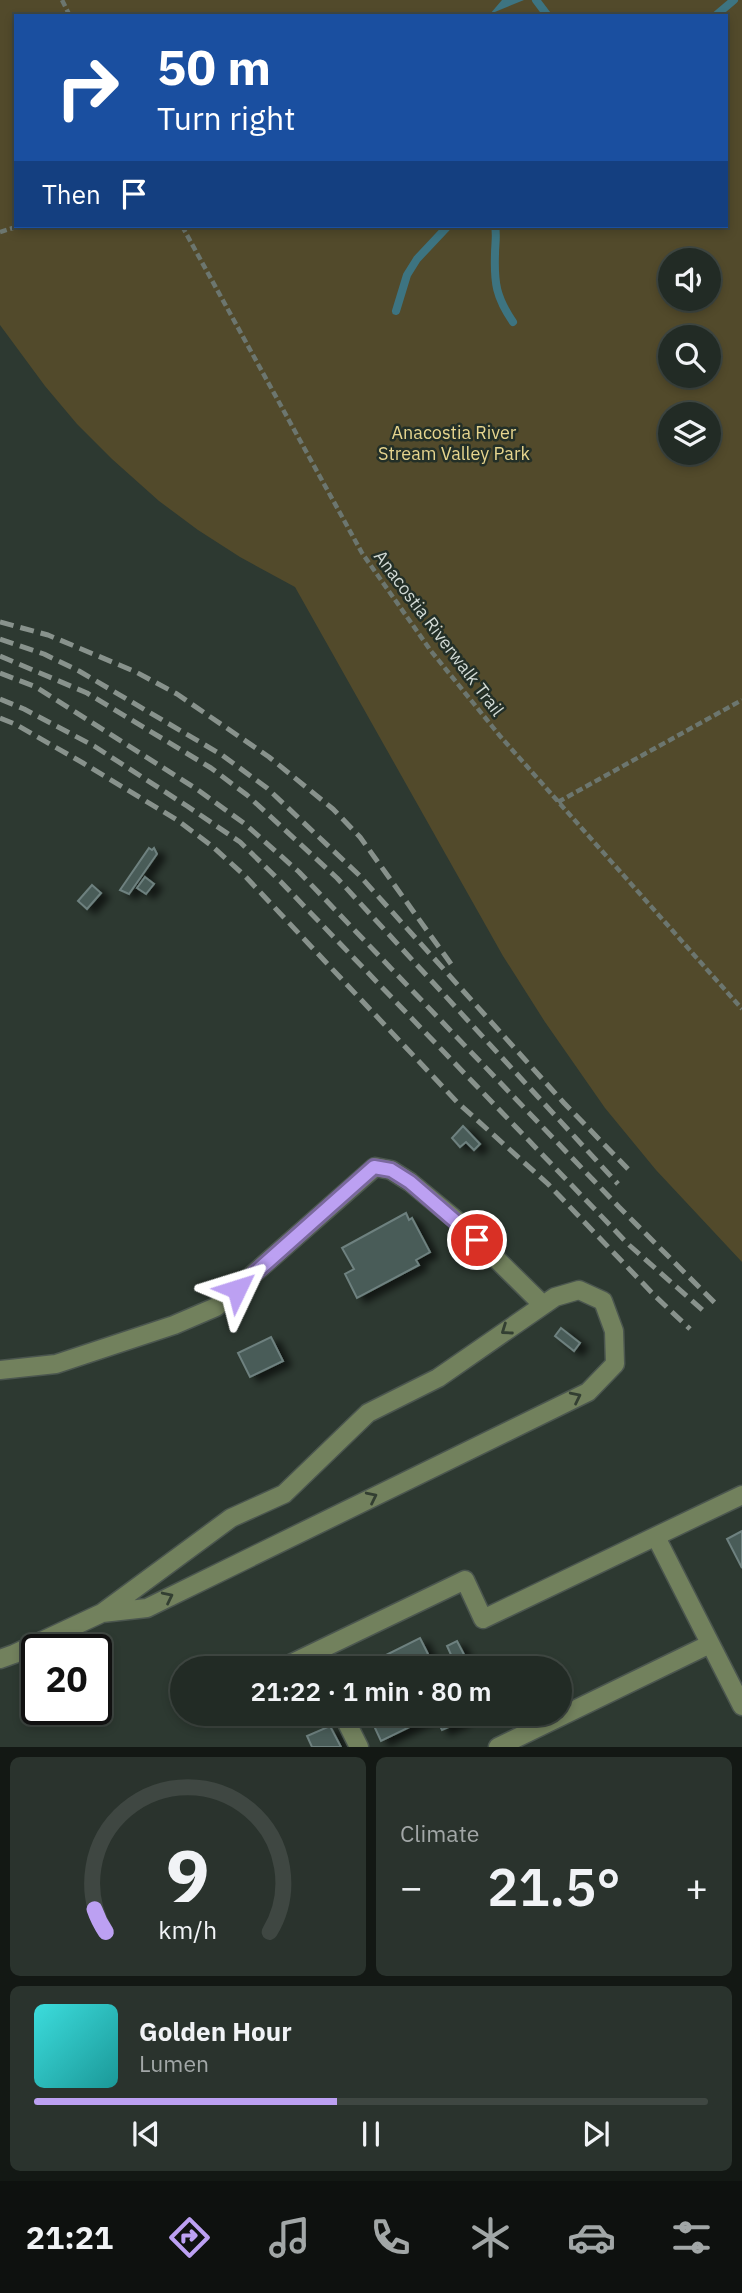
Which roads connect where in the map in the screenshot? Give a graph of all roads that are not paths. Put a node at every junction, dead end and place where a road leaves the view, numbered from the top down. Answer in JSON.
{"nodes":[{"id":1,"x":543,"y":1305,"type":"junction"},
{"id":2,"x":0,"y":1370,"type":"edge"},
{"id":3,"x":742,"y":1495,"type":"edge"},
{"id":4,"x":656,"y":1536,"type":"junction"},
{"id":5,"x":102,"y":1613,"type":"junction"},
{"id":6,"x":710,"y":1644,"type":"junction"},
{"id":7,"x":325,"y":1656,"type":"edge"},
{"id":8,"x":0,"y":1659,"type":"edge"},
{"id":9,"x":742,"y":1706,"type":"edge"},
{"id":10,"x":348,"y":1726,"type":"edge"},
{"id":11,"x":359,"y":1747,"type":"edge"},
{"id":12,"x":498,"y":1747,"type":"edge"}],
"edges":[{"from":1,"to":2,"type":"lane"},
{"from":1,"to":5,"type":"lane","one_way":true},
{"from":5,"to":1,"type":"lane","one_way":true},
{"from":3,"to":4,"type":"lane"},
{"from":4,"to":6,"type":"lane"},
{"from":4,"to":7,"type":"lane"},
{"from":5,"to":8,"type":"lane"},
{"from":6,"to":9,"type":"lane"},
{"from":6,"to":12,"type":"lane"},
{"from":10,"to":11,"type":"lane"}]}
